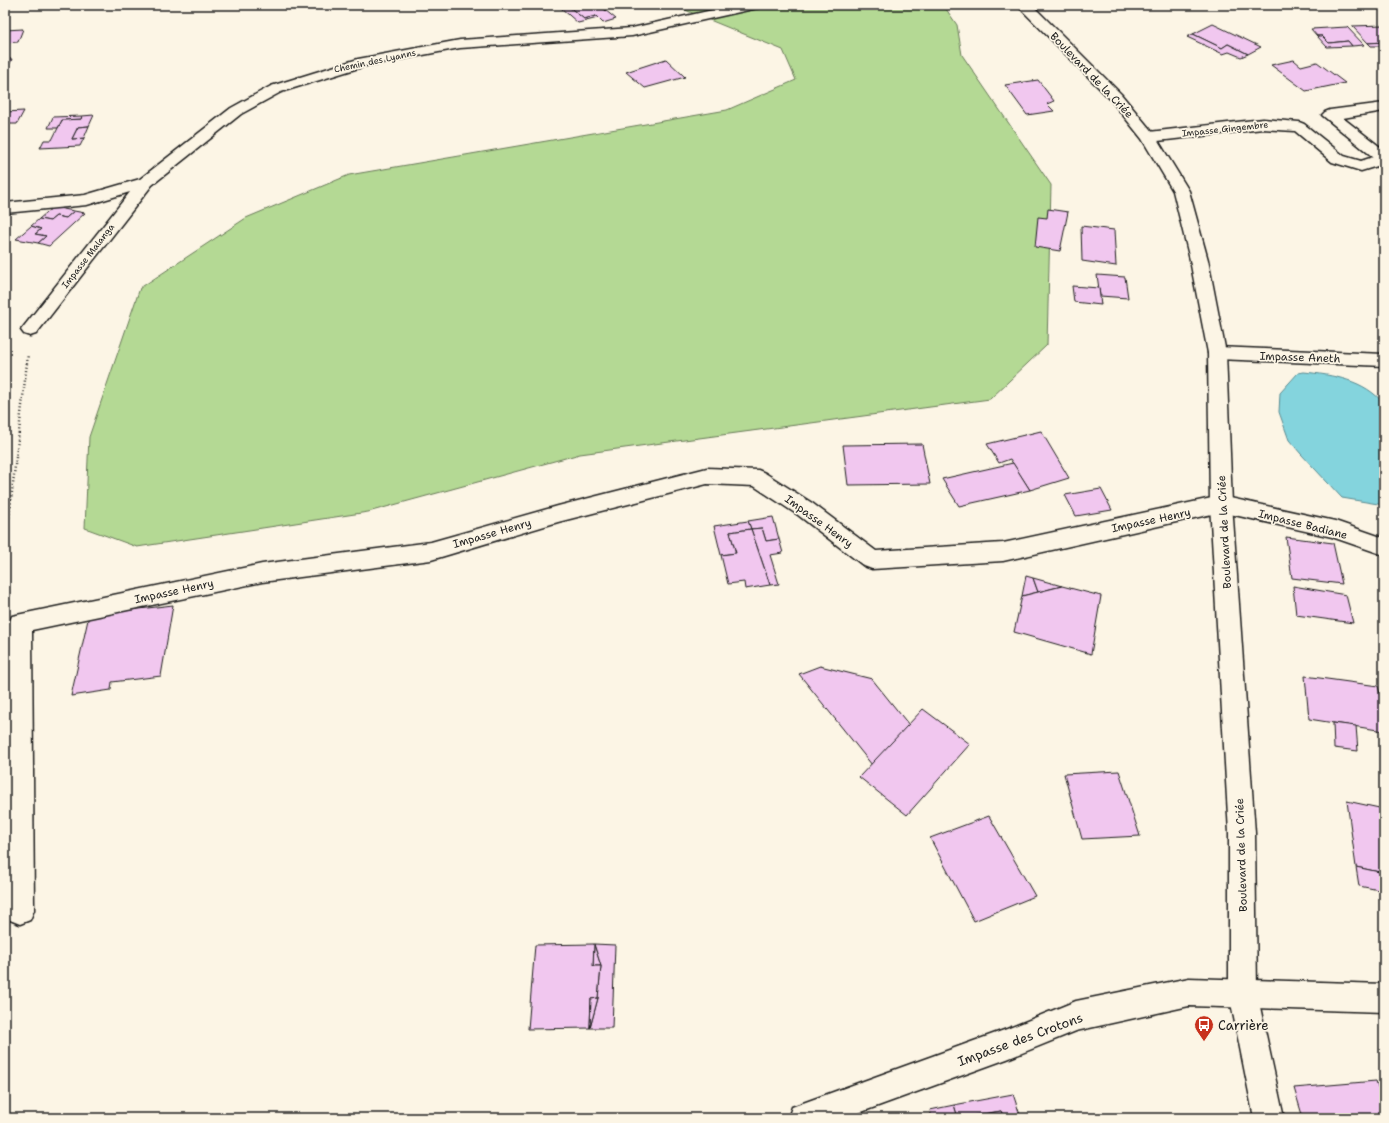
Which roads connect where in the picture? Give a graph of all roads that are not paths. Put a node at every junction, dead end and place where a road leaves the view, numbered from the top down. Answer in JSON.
{"nodes":[{"id":1,"x":753,"y":5,"type":"edge"},
{"id":2,"x":1024,"y":5,"type":"edge"},
{"id":3,"x":1384,"y":107,"type":"edge"},
{"id":4,"x":1149,"y":137,"type":"junction"},
{"id":5,"x":1384,"y":158,"type":"edge"},
{"id":6,"x":146,"y":182,"type":"junction"},
{"id":7,"x":5,"y":208,"type":"edge"},
{"id":8,"x":30,"y":330,"type":"road end"},
{"id":9,"x":1217,"y":353,"type":"junction"},
{"id":10,"x":1384,"y":360,"type":"edge"},
{"id":11,"x":1221,"y":504,"type":"junction"},
{"id":12,"x":1384,"y":547,"type":"edge"},
{"id":13,"x":20,"y":910,"type":"dead end"},
{"id":14,"x":1243,"y":993,"type":"junction"},
{"id":15,"x":1384,"y":998,"type":"edge"},
{"id":16,"x":803,"y":1118,"type":"edge"},
{"id":17,"x":1269,"y":1118,"type":"edge"}],
"edges":[{"from":1,"to":6,"type":"street","name":"Chemin des Lyanns"},
{"from":2,"to":4,"type":"street","name":"Boulevard de la Criée"},
{"from":3,"to":5,"type":"street","name":"Impasse Gingembre"},
{"from":4,"to":5,"type":"street","name":"Impasse Gingembre"},
{"from":4,"to":9,"type":"street","name":"Boulevard de la Criée"},
{"from":6,"to":7,"type":"street","name":"Chemin des Lyanns"},
{"from":6,"to":8,"type":"street","name":"Impasse Malanga"},
{"from":9,"to":10,"type":"street","name":"Impasse Aneth"},
{"from":9,"to":11,"type":"street","name":"Boulevard de la Criée"},
{"from":11,"to":12,"type":"street","name":"Impasse Badiane"},
{"from":11,"to":13,"type":"street","name":"Impasse Henry"},
{"from":11,"to":14,"type":"street","name":"Boulevard de la Criée"},
{"from":14,"to":15,"type":"street","name":"Impasse des Crotons"},
{"from":14,"to":16,"type":"street","name":"Impasse des Crotons"},
{"from":14,"to":17,"type":"street","name":"Boulevard de la Criée"}]}
